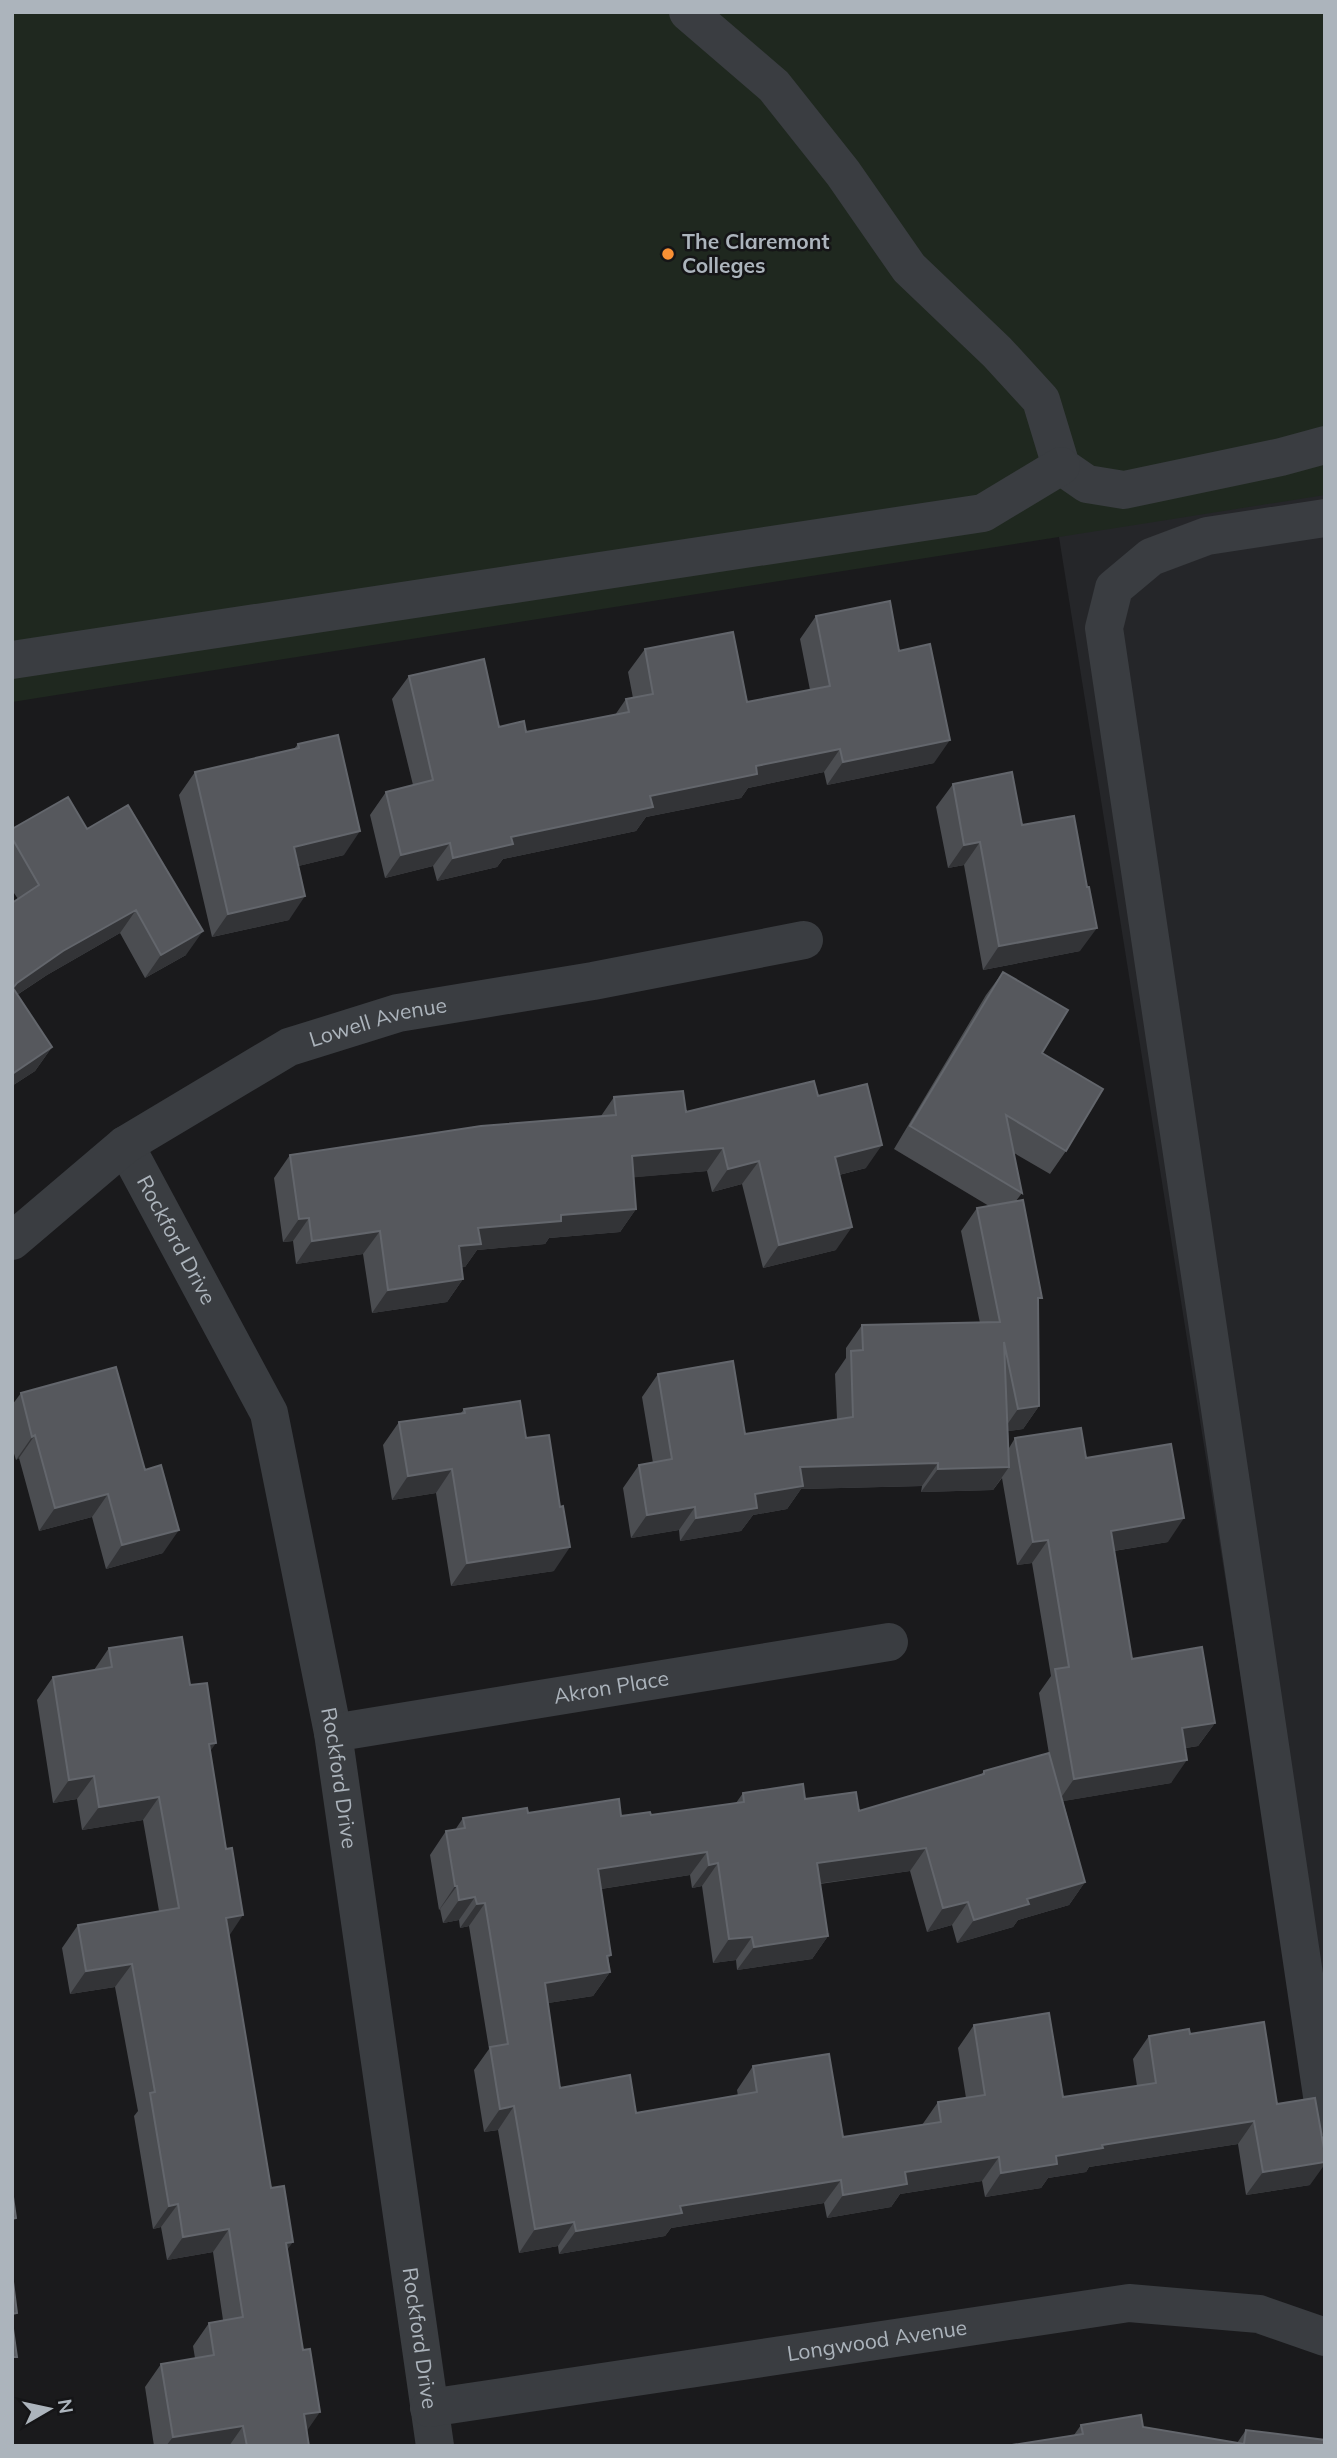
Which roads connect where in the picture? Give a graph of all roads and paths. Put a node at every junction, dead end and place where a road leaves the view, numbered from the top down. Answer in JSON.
{"nodes":[{"id":1,"x":688,"y":12,"type":"edge"},
{"id":2,"x":1325,"y":445,"type":"edge"},
{"id":3,"x":1061,"y":466,"type":"junction"},
{"id":4,"x":1325,"y":518,"type":"edge"},
{"id":5,"x":12,"y":660,"type":"edge"},
{"id":6,"x":804,"y":940,"type":"dead end"},
{"id":7,"x":125,"y":1145,"type":"junction"},
{"id":8,"x":12,"y":1241,"type":"edge"},
{"id":9,"x":889,"y":1642,"type":"dead end"},
{"id":10,"x":333,"y":1733,"type":"junction"},
{"id":11,"x":1320,"y":2049,"type":"edge"},
{"id":12,"x":1325,"y":2116,"type":"edge"},
{"id":13,"x":1325,"y":2337,"type":"edge"},
{"id":14,"x":429,"y":2408,"type":"junction"},
{"id":15,"x":435,"y":2446,"type":"edge"}],
"edges":[{"from":1,"to":3,"type":"street"},
{"from":2,"to":3,"type":"street"},
{"from":3,"to":5,"type":"street"},
{"from":4,"to":11,"type":"street"},
{"from":6,"to":7,"type":"street","name":"Lowell Avenue"},
{"from":7,"to":8,"type":"street","name":"Lowell Avenue"},
{"from":7,"to":10,"type":"street","name":"Rockford Drive"},
{"from":9,"to":10,"type":"street","name":"Akron Place"},
{"from":10,"to":14,"type":"street","name":"Rockford Drive"},
{"from":11,"to":12,"type":"street"},
{"from":13,"to":14,"type":"street","name":"Longwood Avenue"},
{"from":14,"to":15,"type":"street","name":"Rockford Drive"}]}
